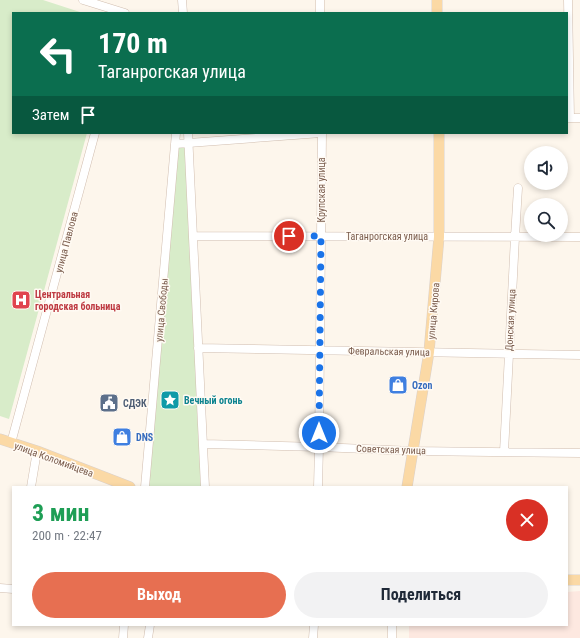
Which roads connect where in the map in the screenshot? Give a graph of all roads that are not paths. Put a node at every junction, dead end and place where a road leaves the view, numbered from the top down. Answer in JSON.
{"nodes":[{"id":1,"x":84,"y":0,"type":"edge"},
{"id":2,"x":182,"y":0,"type":"edge"},
{"id":3,"x":320,"y":0,"type":"edge"},
{"id":4,"x":437,"y":0,"type":"edge"},
{"id":5,"x":568,"y":0,"type":"edge"},
{"id":6,"x":122,"y":12,"type":"edge"},
{"id":7,"x":183,"y":12,"type":"edge"},
{"id":8,"x":320,"y":12,"type":"edge"},
{"id":9,"x":437,"y":12,"type":"edge"},
{"id":10,"x":568,"y":118,"type":"edge"},
{"id":11,"x":580,"y":118,"type":"edge"},
{"id":12,"x":95,"y":134,"type":"edge"},
{"id":13,"x":176,"y":134,"type":"edge"},
{"id":14,"x":188,"y":134,"type":"edge"},
{"id":15,"x":308,"y":134,"type":"edge"},
{"id":16,"x":321,"y":134,"type":"edge"},
{"id":17,"x":439,"y":134,"type":"edge"},
{"id":18,"x":189,"y":143,"type":"junction"},
{"id":19,"x":175,"y":144,"type":"junction"},
{"id":20,"x":518,"y":188,"type":"dead end"},
{"id":21,"x":193,"y":236,"type":"junction"},
{"id":22,"x":321,"y":236,"type":"junction"},
{"id":23,"x":439,"y":237,"type":"junction"},
{"id":24,"x":515,"y":237,"type":"junction"},
{"id":25,"x":580,"y":237,"type":"edge"},
{"id":26,"x":198,"y":348,"type":"junction"},
{"id":27,"x":320,"y":350,"type":"junction"},
{"id":28,"x":429,"y":352,"type":"junction"},
{"id":29,"x":509,"y":353,"type":"junction"},
{"id":30,"x":580,"y":355,"type":"edge"},
{"id":31,"x":0,"y":439,"type":"edge"},
{"id":32,"x":11,"y":443,"type":"junction"},
{"id":33,"x":203,"y":444,"type":"junction"},
{"id":34,"x":319,"y":447,"type":"junction"},
{"id":35,"x":37,"y":451,"type":"junction"},
{"id":36,"x":413,"y":451,"type":"junction"},
{"id":37,"x":504,"y":452,"type":"junction"},
{"id":38,"x":580,"y":453,"type":"edge"},
{"id":39,"x":31,"y":486,"type":"edge"},
{"id":40,"x":127,"y":486,"type":"edge"},
{"id":41,"x":145,"y":486,"type":"edge"},
{"id":42,"x":205,"y":486,"type":"edge"},
{"id":43,"x":318,"y":486,"type":"edge"},
{"id":44,"x":407,"y":486,"type":"edge"},
{"id":45,"x":568,"y":580,"type":"edge"},
{"id":46,"x":580,"y":580,"type":"edge"},
{"id":47,"x":0,"y":588,"type":"edge"},
{"id":48,"x":12,"y":589,"type":"edge"},
{"id":49,"x":124,"y":626,"type":"edge"},
{"id":50,"x":150,"y":626,"type":"edge"},
{"id":51,"x":314,"y":626,"type":"edge"},
{"id":52,"x":392,"y":626,"type":"edge"},
{"id":53,"x":123,"y":638,"type":"edge"},
{"id":54,"x":148,"y":638,"type":"edge"},
{"id":55,"x":313,"y":638,"type":"edge"},
{"id":56,"x":392,"y":638,"type":"edge"}],
"edges":[{"from":1,"to":6,"type":"street"},
{"from":2,"to":7,"type":"street"},
{"from":3,"to":8,"type":"street"},
{"from":4,"to":9,"type":"main road"},
{"from":5,"to":10,"type":"street"},
{"from":10,"to":11,"type":"street"},
{"from":12,"to":32,"type":"street","name":"улица Павлова"},
{"from":13,"to":19,"type":"street","name":"улица Свободы"},
{"from":14,"to":18,"type":"street"},
{"from":15,"to":18,"type":"street"},
{"from":16,"to":22,"type":"street","name":"Крупская улица"},
{"from":17,"to":23,"type":"main road","name":"улица Кирова"},
{"from":18,"to":19,"type":"street"},
{"from":18,"to":21,"type":"street"},
{"from":19,"to":41,"type":"street","name":"улица Свободы"},
{"from":20,"to":24,"type":"street","name":"Донская улица"},
{"from":21,"to":22,"type":"street","name":"Таганрогская улица"},
{"from":21,"to":26,"type":"street"},
{"from":22,"to":23,"type":"street","name":"Таганрогская улица"},
{"from":22,"to":27,"type":"street","name":"Крупская улица"},
{"from":23,"to":24,"type":"street","name":"Таганрогская улица"},
{"from":23,"to":28,"type":"main road","name":"улица Кирова"},
{"from":24,"to":25,"type":"street","name":"Таганрогская улица"},
{"from":24,"to":29,"type":"street","name":"Донская улица"},
{"from":26,"to":27,"type":"street","name":"Февральская улица"},
{"from":26,"to":33,"type":"street"},
{"from":27,"to":28,"type":"street","name":"Февральская улица"},
{"from":27,"to":34,"type":"street","name":"Крупская улица"},
{"from":28,"to":29,"type":"street","name":"Февральская улица"},
{"from":28,"to":36,"type":"main road","name":"улица Кирова"},
{"from":29,"to":30,"type":"street","name":"Февральская улица"},
{"from":29,"to":37,"type":"street","name":"Донская улица"},
{"from":31,"to":32,"type":"main road","name":"улица Коломийцева"},
{"from":32,"to":35,"type":"main road","name":"улица Коломийцева"},
{"from":33,"to":34,"type":"street","name":"Советская улица"},
{"from":33,"to":42,"type":"street"},
{"from":34,"to":36,"type":"street","name":"Советская улица"},
{"from":34,"to":43,"type":"street","name":"Крупская улица"},
{"from":35,"to":39,"type":"street"},
{"from":35,"to":40,"type":"main road","name":"улица Коломийцева"},
{"from":36,"to":37,"type":"street","name":"Советская улица"},
{"from":36,"to":44,"type":"main road","name":"улица Кирова"},
{"from":37,"to":38,"type":"street","name":"Советская улица"},
{"from":45,"to":46,"type":"main road"},
{"from":47,"to":48,"type":"street"},
{"from":49,"to":53,"type":"street"},
{"from":50,"to":54,"type":"street"},
{"from":51,"to":55,"type":"street"},
{"from":52,"to":56,"type":"street"}]}
